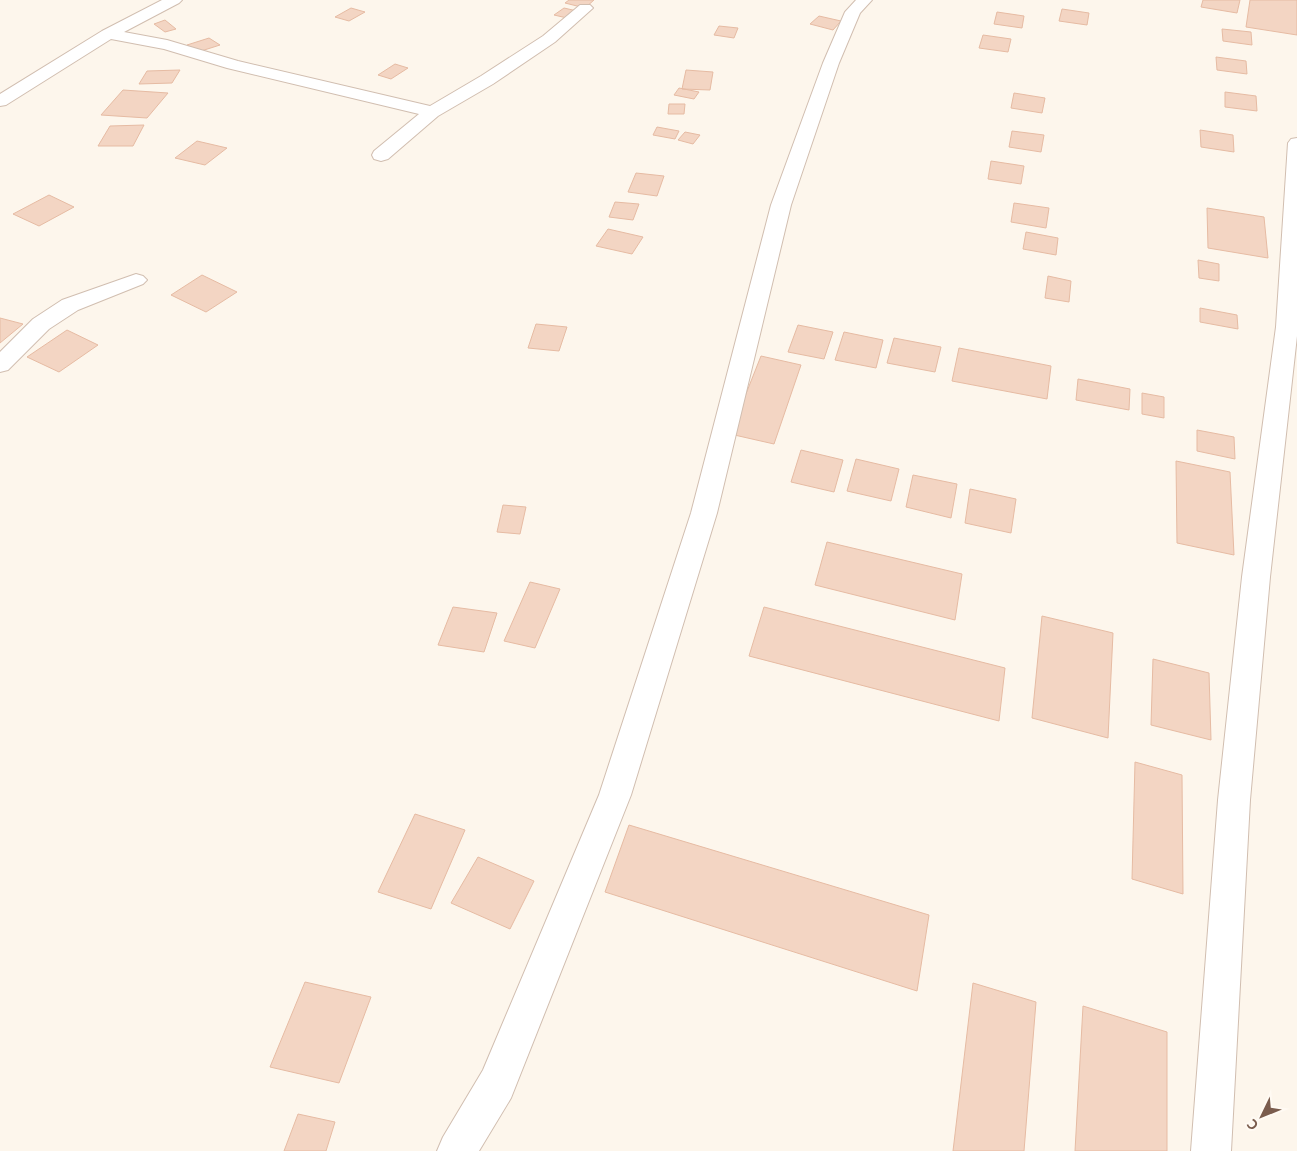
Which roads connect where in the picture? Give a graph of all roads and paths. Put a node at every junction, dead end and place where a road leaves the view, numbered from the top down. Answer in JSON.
{"nodes":[{"id":1,"x":174,"y":0,"type":"edge"},
{"id":2,"x":864,"y":0,"type":"edge"},
{"id":3,"x":585,"y":8,"type":"dead end"},
{"id":4,"x":108,"y":34,"type":"junction"},
{"id":5,"x":0,"y":101,"type":"edge"},
{"id":6,"x":432,"y":112,"type":"junction"},
{"id":7,"x":1297,"y":143,"type":"edge"},
{"id":8,"x":381,"y":155,"type":"dead end"},
{"id":9,"x":136,"y":280,"type":"dead end"},
{"id":10,"x":0,"y":365,"type":"edge"},
{"id":11,"x":457,"y":1151,"type":"edge"},
{"id":12,"x":1211,"y":1151,"type":"edge"}],
"edges":[{"from":1,"to":4,"type":"street"},
{"from":2,"to":11,"type":"street"},
{"from":3,"to":6,"type":"street"},
{"from":4,"to":5,"type":"street"},
{"from":4,"to":6,"type":"street"},
{"from":6,"to":8,"type":"street"},
{"from":7,"to":12,"type":"street"},
{"from":9,"to":10,"type":"street"}]}
